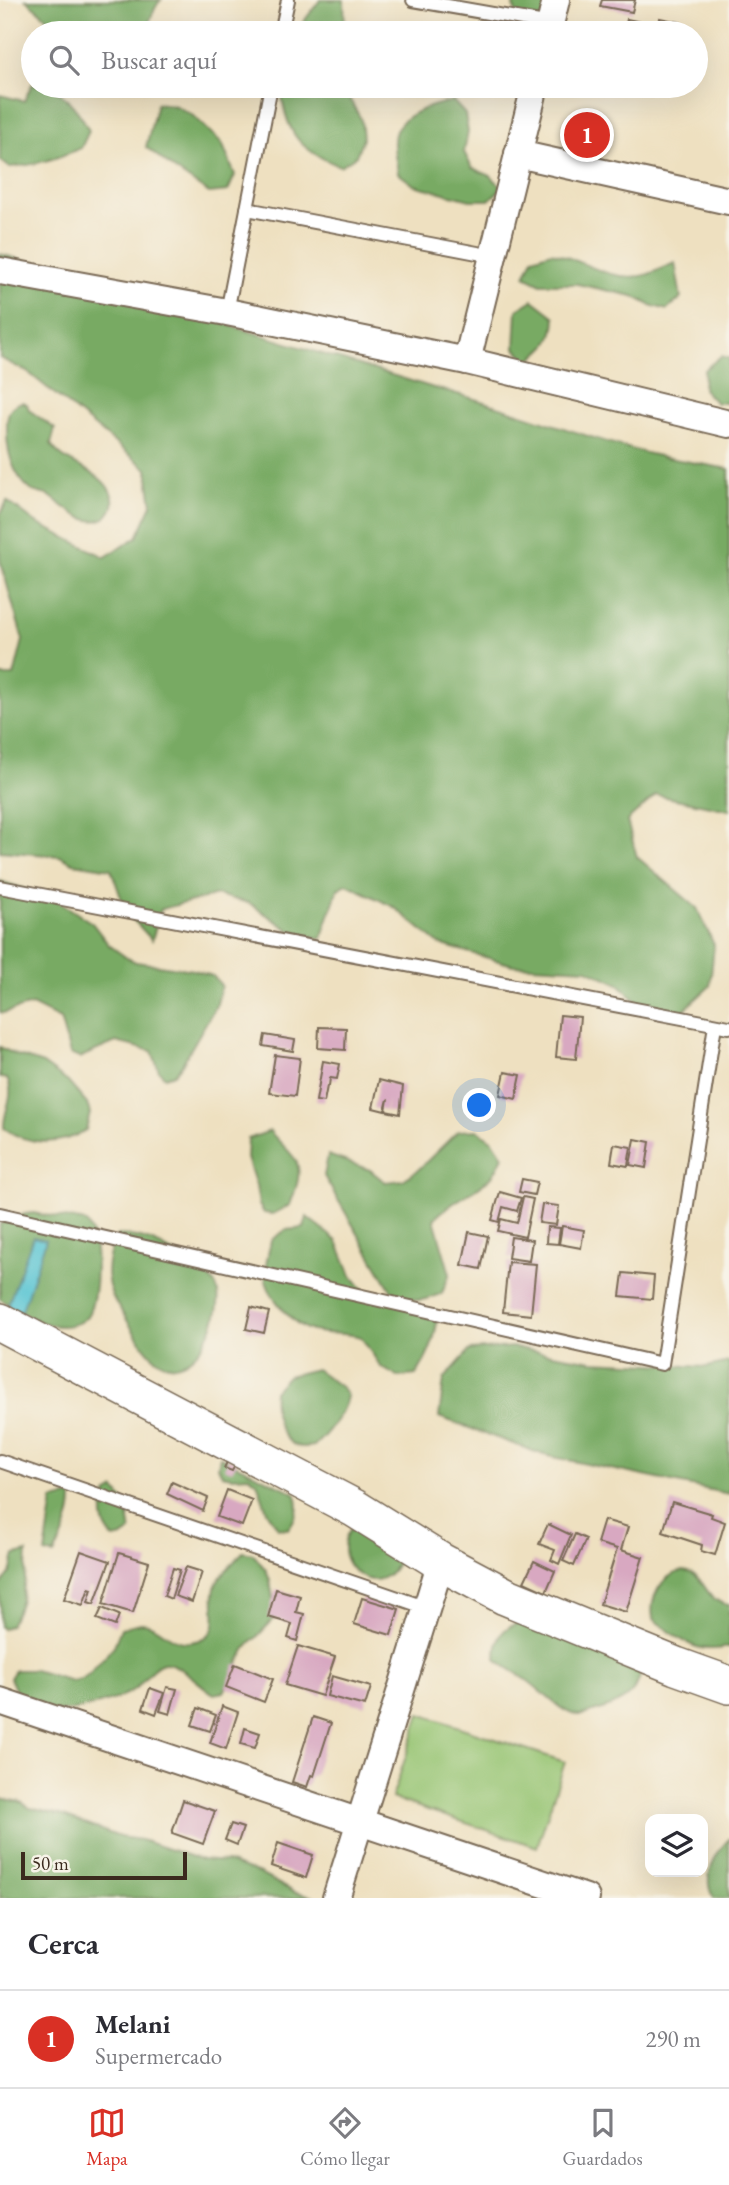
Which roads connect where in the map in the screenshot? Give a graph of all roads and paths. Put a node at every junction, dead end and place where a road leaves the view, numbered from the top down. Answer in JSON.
{"nodes":[{"id":1,"x":288,"y":0,"type":"edge"},
{"id":2,"x":413,"y":0,"type":"edge"},
{"id":3,"x":552,"y":19,"type":"edge"},
{"id":4,"x":284,"y":21,"type":"edge"},
{"id":5,"x":269,"y":98,"type":"edge"},
{"id":6,"x":532,"y":98,"type":"edge"},
{"id":7,"x":518,"y":154,"type":"junction"},
{"id":8,"x":729,"y":201,"type":"edge"},
{"id":9,"x":247,"y":209,"type":"junction"},
{"id":10,"x":493,"y":256,"type":"junction"},
{"id":11,"x":0,"y":271,"type":"edge"},
{"id":12,"x":228,"y":313,"type":"junction"},
{"id":13,"x":467,"y":361,"type":"junction"},
{"id":14,"x":729,"y":424,"type":"edge"},
{"id":15,"x":0,"y":887,"type":"edge"},
{"id":16,"x":715,"y":1025,"type":"junction"},
{"id":17,"x":729,"y":1027,"type":"edge"},
{"id":18,"x":0,"y":1214,"type":"edge"},
{"id":19,"x":0,"y":1322,"type":"edge"},
{"id":20,"x":0,"y":1461,"type":"edge"},
{"id":21,"x":441,"y":1562,"type":"junction"},
{"id":22,"x":427,"y":1608,"type":"junction"},
{"id":23,"x":729,"y":1685,"type":"edge"},
{"id":24,"x":0,"y":1701,"type":"edge"},
{"id":25,"x":360,"y":1822,"type":"junction"},
{"id":26,"x":336,"y":1898,"type":"edge"},
{"id":27,"x":586,"y":1898,"type":"edge"}],
"edges":[{"from":1,"to":4,"type":"lane"},
{"from":2,"to":3,"type":"lane"},
{"from":5,"to":9,"type":"lane"},
{"from":6,"to":7,"type":"street"},
{"from":7,"to":8,"type":"street"},
{"from":7,"to":10,"type":"street"},
{"from":9,"to":10,"type":"lane"},
{"from":9,"to":12,"type":"lane"},
{"from":10,"to":13,"type":"street"},
{"from":11,"to":12,"type":"street"},
{"from":12,"to":13,"type":"street"},
{"from":13,"to":14,"type":"street"},
{"from":15,"to":16,"type":"lane"},
{"from":16,"to":17,"type":"lane"},
{"from":16,"to":18,"type":"lane"},
{"from":19,"to":21,"type":"street"},
{"from":20,"to":22,"type":"lane"},
{"from":21,"to":22,"type":"street"},
{"from":21,"to":23,"type":"street"},
{"from":22,"to":25,"type":"street"},
{"from":24,"to":25,"type":"street"},
{"from":25,"to":26,"type":"street"},
{"from":25,"to":27,"type":"street"}]}
